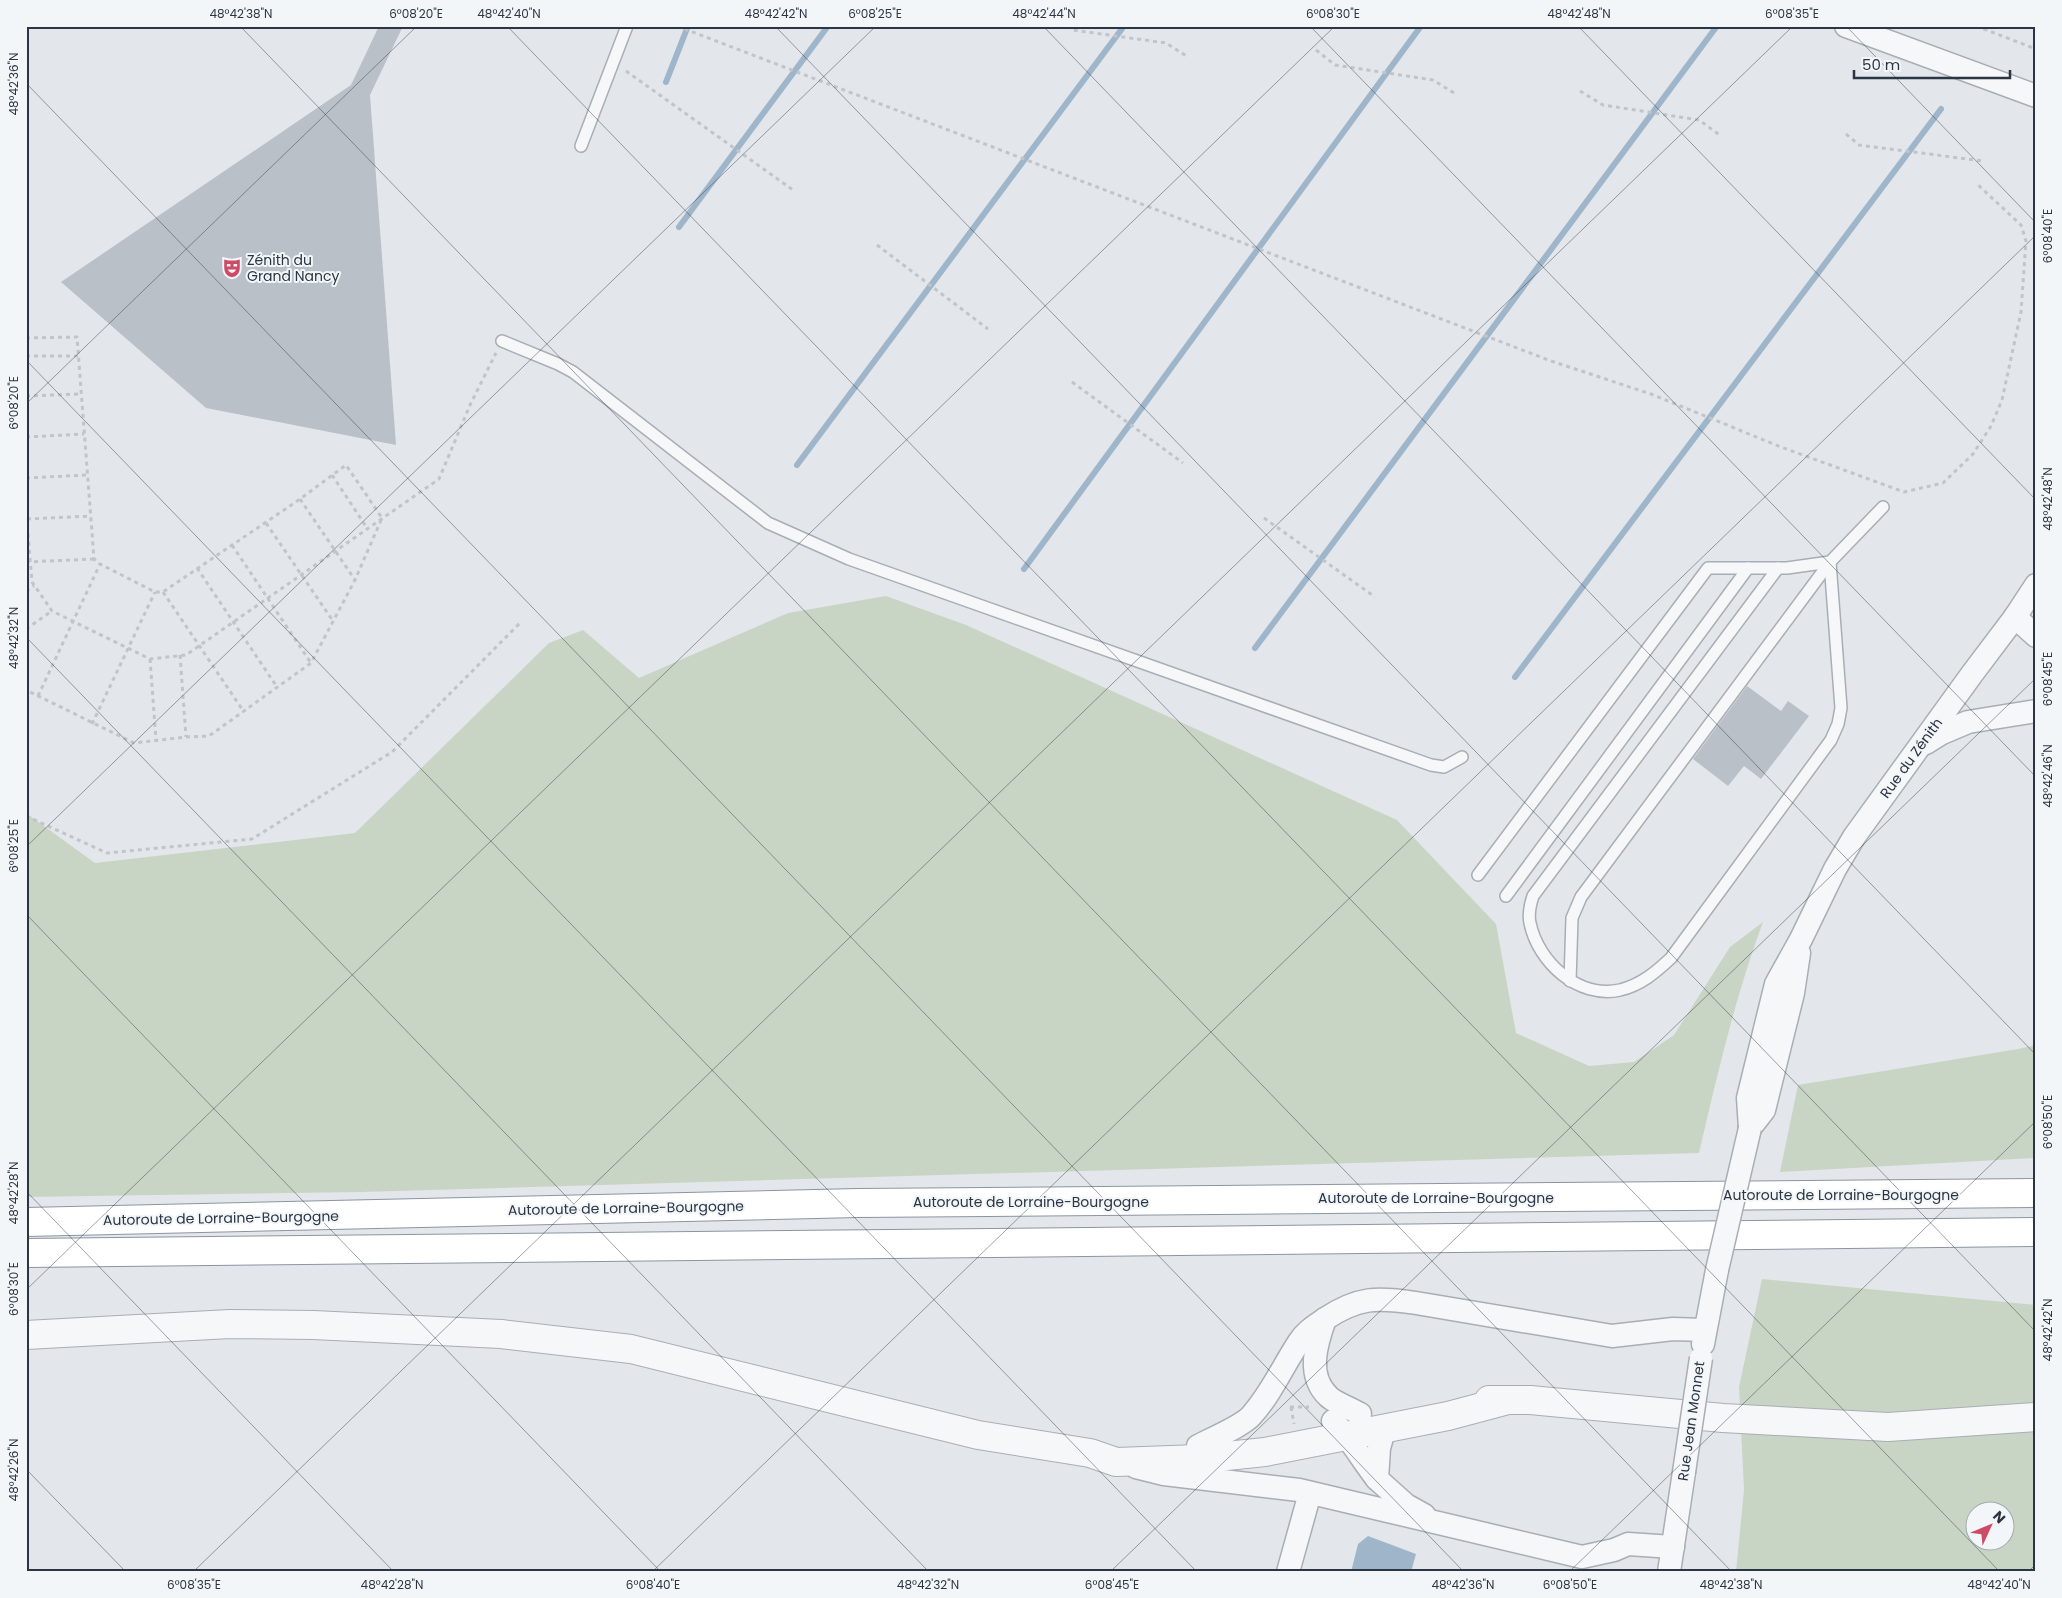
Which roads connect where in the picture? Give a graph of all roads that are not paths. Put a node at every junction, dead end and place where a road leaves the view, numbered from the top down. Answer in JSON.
{"nodes":[{"id":1,"x":627,"y":26,"type":"edge"},
{"id":2,"x":1846,"y":26,"type":"edge"},
{"id":3,"x":2036,"y":96,"type":"edge"},
{"id":4,"x":581,"y":146,"type":"dead end"},
{"id":5,"x":502,"y":341,"type":"road end"},
{"id":6,"x":1883,"y":507,"type":"dead end"},
{"id":7,"x":1830,"y":562,"type":"junction"},
{"id":8,"x":1748,"y":568,"type":"junction"},
{"id":9,"x":1778,"y":568,"type":"junction"},
{"id":10,"x":2036,"y":585,"type":"edge"},
{"id":11,"x":2015,"y":618,"type":"junction"},
{"id":12,"x":2036,"y":636,"type":"edge"},
{"id":13,"x":2036,"y":711,"type":"edge"},
{"id":14,"x":1919,"y":748,"type":"junction"},
{"id":15,"x":1462,"y":757,"type":"dead end"},
{"id":16,"x":1478,"y":875,"type":"dead end"},
{"id":17,"x":1506,"y":896,"type":"dead end"},
{"id":18,"x":1570,"y":981,"type":"junction"},
{"id":19,"x":2036,"y":1193,"type":"edge"},
{"id":20,"x":26,"y":1222,"type":"edge"},
{"id":21,"x":2036,"y":1232,"type":"edge"},
{"id":22,"x":26,"y":1253,"type":"edge"},
{"id":23,"x":1717,"y":1270,"type":"joint"},
{"id":24,"x":1325,"y":1320,"type":"junction"},
{"id":25,"x":1705,"y":1330,"type":"junction"},
{"id":26,"x":26,"y":1335,"type":"edge"},
{"id":27,"x":1508,"y":1400,"type":"junction"},
{"id":28,"x":1342,"y":1417,"type":"junction"},
{"id":29,"x":2036,"y":1417,"type":"edge"},
{"id":30,"x":1385,"y":1427,"type":"junction"},
{"id":31,"x":1198,"y":1446,"type":"junction"},
{"id":32,"x":1090,"y":1454,"type":"junction"},
{"id":33,"x":1116,"y":1462,"type":"junction"},
{"id":34,"x":1377,"y":1479,"type":"junction"},
{"id":35,"x":1310,"y":1493,"type":"junction"},
{"id":36,"x":1442,"y":1525,"type":"junction"},
{"id":37,"x":1673,"y":1547,"type":"junction"},
{"id":38,"x":1590,"y":1564,"type":"edge"},
{"id":39,"x":1288,"y":1572,"type":"edge"},
{"id":40,"x":1669,"y":1572,"type":"edge"}],
"edges":[{"from":1,"to":4,"type":"lane"},
{"from":2,"to":3,"type":"street"},
{"from":5,"to":15,"type":"lane"},
{"from":6,"to":7,"type":"lane"},
{"from":7,"to":9,"type":"lane"},
{"from":7,"to":18,"type":"lane"},
{"from":7,"to":18,"type":"lane"},
{"from":8,"to":9,"type":"lane"},
{"from":8,"to":16,"type":"lane"},
{"from":8,"to":17,"type":"lane"},
{"from":9,"to":18,"type":"lane"},
{"from":10,"to":11,"type":"street","name":"Rue du Zénith"},
{"from":11,"to":12,"type":"street"},
{"from":11,"to":14,"type":"street","name":"Rue du Zénith"},
{"from":13,"to":14,"type":"street"},
{"from":14,"to":23,"type":"street","name":"Rue du Zénith","bridge":true},
{"from":19,"to":20,"type":"highway","name":"Autoroute de Lorraine-Bourgogne"},
{"from":21,"to":22,"type":"highway"},
{"from":23,"to":25,"type":"street","name":"Rue Jean Monnet"},
{"from":24,"to":25,"type":"street"},
{"from":24,"to":28,"type":"street"},
{"from":24,"to":31,"type":"street"},
{"from":25,"to":37,"type":"street","name":"Rue Jean Monnet","bridge":true},
{"from":26,"to":32,"type":"street"},
{"from":27,"to":28,"type":"street"},
{"from":27,"to":29,"type":"street"},
{"from":27,"to":30,"type":"street"},
{"from":28,"to":30,"type":"street"},
{"from":28,"to":31,"type":"street"},
{"from":28,"to":33,"type":"street"},
{"from":28,"to":34,"type":"street"},
{"from":30,"to":34,"type":"street"},
{"from":31,"to":32,"type":"street"},
{"from":32,"to":33,"type":"street"},
{"from":33,"to":35,"type":"street"},
{"from":34,"to":36,"type":"street"},
{"from":35,"to":36,"type":"street"},
{"from":35,"to":39,"type":"street"},
{"from":36,"to":38,"type":"street"},
{"from":37,"to":38,"type":"street"},
{"from":37,"to":40,"type":"street","name":"Rue Jean Monnet"}]}
